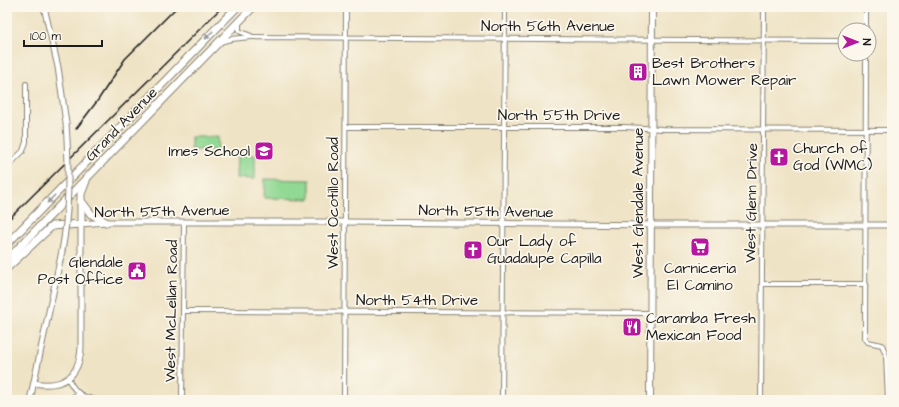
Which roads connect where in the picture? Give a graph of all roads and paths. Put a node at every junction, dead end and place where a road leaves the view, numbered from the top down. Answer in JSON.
{"nodes":[{"id":1,"x":44,"y":7,"type":"edge"},
{"id":2,"x":237,"y":7,"type":"edge"},
{"id":3,"x":253,"y":7,"type":"edge"},
{"id":4,"x":346,"y":7,"type":"edge"},
{"id":5,"x":505,"y":7,"type":"edge"},
{"id":6,"x":652,"y":7,"type":"edge"},
{"id":7,"x":764,"y":7,"type":"edge"},
{"id":8,"x":866,"y":7,"type":"edge"},
{"id":9,"x":242,"y":18,"type":"junction"},
{"id":10,"x":866,"y":22,"type":"edge"},
{"id":11,"x":251,"y":37,"type":"junction"},
{"id":12,"x":346,"y":38,"type":"junction"},
{"id":13,"x":505,"y":38,"type":"junction"},
{"id":14,"x":652,"y":39,"type":"junction"},
{"id":15,"x":764,"y":40,"type":"junction"},
{"id":16,"x":837,"y":40,"type":"edge"},
{"id":17,"x":216,"y":44,"type":"junction"},
{"id":18,"x":866,"y":62,"type":"edge"},
{"id":19,"x":26,"y":84,"type":"dead end"},
{"id":20,"x":346,"y":128,"type":"junction"},
{"id":21,"x":504,"y":128,"type":"junction"},
{"id":22,"x":651,"y":129,"type":"junction"},
{"id":23,"x":763,"y":129,"type":"junction"},
{"id":24,"x":866,"y":129,"type":"junction"},
{"id":25,"x":892,"y":130,"type":"edge"},
{"id":26,"x":7,"y":167,"type":"edge"},
{"id":27,"x":92,"y":173,"type":"junction"},
{"id":28,"x":81,"y":201,"type":"junction"},
{"id":29,"x":106,"y":222,"type":"junction"},
{"id":30,"x":184,"y":222,"type":"junction"},
{"id":31,"x":345,"y":222,"type":"junction"},
{"id":32,"x":81,"y":224,"type":"junction"},
{"id":33,"x":504,"y":224,"type":"junction"},
{"id":34,"x":651,"y":225,"type":"junction"},
{"id":35,"x":762,"y":225,"type":"junction"},
{"id":36,"x":866,"y":225,"type":"junction"},
{"id":37,"x":892,"y":225,"type":"edge"},
{"id":38,"x":7,"y":244,"type":"edge"},
{"id":39,"x":7,"y":260,"type":"edge"},
{"id":40,"x":7,"y":268,"type":"edge"},
{"id":41,"x":762,"y":284,"type":"junction"},
{"id":42,"x":866,"y":284,"type":"junction"},
{"id":43,"x":183,"y":311,"type":"junction"},
{"id":44,"x":344,"y":312,"type":"junction"},
{"id":45,"x":502,"y":312,"type":"junction"},
{"id":46,"x":650,"y":313,"type":"junction"},
{"id":47,"x":68,"y":378,"type":"junction"},
{"id":48,"x":34,"y":383,"type":"junction"},
{"id":49,"x":78,"y":394,"type":"junction"},
{"id":50,"x":30,"y":400,"type":"edge"},
{"id":51,"x":68,"y":400,"type":"edge"},
{"id":52,"x":97,"y":400,"type":"edge"},
{"id":53,"x":182,"y":400,"type":"edge"},
{"id":54,"x":222,"y":400,"type":"edge"},
{"id":55,"x":253,"y":400,"type":"edge"},
{"id":56,"x":344,"y":400,"type":"edge"},
{"id":57,"x":502,"y":400,"type":"edge"},
{"id":58,"x":650,"y":400,"type":"edge"},
{"id":59,"x":761,"y":400,"type":"edge"},
{"id":60,"x":888,"y":400,"type":"edge"}],
"edges":[{"from":1,"to":48,"type":"street","bridge":true},
{"from":2,"to":38,"type":"highway","name":"Grand Avenue","one_way":true},
{"from":3,"to":9,"type":"highway","name":"Grand Avenue"},
{"from":4,"to":12,"type":"street","name":"West Ocotillo Road"},
{"from":5,"to":13,"type":"street"},
{"from":6,"to":14,"type":"main road","name":"West Glendale Avenue"},
{"from":7,"to":15,"type":"street","name":"West Glenn Drive"},
{"from":8,"to":10,"type":"street"},
{"from":9,"to":11,"type":"street"},
{"from":9,"to":17,"type":"highway","name":"Grand Avenue"},
{"from":11,"to":12,"type":"street","name":"North 56th Avenue"},
{"from":11,"to":17,"type":"street","name":"North 56th Avenue"},
{"from":12,"to":13,"type":"street","name":"North 56th Avenue"},
{"from":12,"to":20,"type":"street","name":"West Ocotillo Road"},
{"from":13,"to":14,"type":"street","name":"North 56th Avenue"},
{"from":13,"to":21,"type":"street"},
{"from":14,"to":15,"type":"street","name":"North 56th Avenue"},
{"from":14,"to":22,"type":"main road","name":"West Glendale Avenue"},
{"from":15,"to":16,"type":"street","name":"North 56th Avenue"},
{"from":15,"to":23,"type":"street","name":"West Glenn Drive"},
{"from":17,"to":27,"type":"highway","name":"Grand Avenue"},
{"from":18,"to":24,"type":"street"},
{"from":19,"to":26,"type":"street"},
{"from":20,"to":21,"type":"street","name":"North 55th Drive"},
{"from":20,"to":31,"type":"street","name":"West Ocotillo Road"},
{"from":21,"to":22,"type":"street","name":"North 55th Drive"},
{"from":21,"to":33,"type":"street"},
{"from":22,"to":23,"type":"street","name":"North 55th Drive"},
{"from":22,"to":34,"type":"main road","name":"West Glendale Avenue"},
{"from":23,"to":24,"type":"street","name":"North 55th Drive"},
{"from":23,"to":35,"type":"street","name":"West Glenn Drive"},
{"from":24,"to":25,"type":"street","name":"North 55th Drive"},
{"from":24,"to":36,"type":"street"},
{"from":27,"to":28,"type":"highway"},
{"from":27,"to":39,"type":"highway","name":"Grand Avenue"},
{"from":28,"to":29,"type":"highway"},
{"from":28,"to":32,"type":"highway"},
{"from":29,"to":30,"type":"street","name":"North 55th Avenue"},
{"from":29,"to":32,"type":"street","name":"North 55th Avenue"},
{"from":30,"to":31,"type":"street","name":"North 55th Avenue"},
{"from":30,"to":43,"type":"street","name":"West McLellan Road"},
{"from":31,"to":33,"type":"street","name":"North 55th Avenue"},
{"from":31,"to":44,"type":"street","name":"West Ocotillo Road"},
{"from":32,"to":40,"type":"highway"},
{"from":32,"to":47,"type":"street"},
{"from":33,"to":34,"type":"street","name":"North 55th Avenue"},
{"from":33,"to":45,"type":"street"},
{"from":34,"to":35,"type":"street","name":"North 55th Avenue"},
{"from":34,"to":46,"type":"main road","name":"West Glendale Avenue"},
{"from":35,"to":36,"type":"street","name":"North 55th Avenue"},
{"from":35,"to":41,"type":"street","name":"West Glenn Drive"},
{"from":36,"to":37,"type":"street","name":"North 55th Avenue"},
{"from":36,"to":42,"type":"street"},
{"from":41,"to":42,"type":"street"},
{"from":41,"to":59,"type":"street","name":"West Glenn Drive"},
{"from":42,"to":60,"type":"street"},
{"from":43,"to":44,"type":"street","name":"North 54th Drive"},
{"from":43,"to":53,"type":"street","name":"West McLellan Road"},
{"from":44,"to":45,"type":"street","name":"North 54th Drive"},
{"from":44,"to":56,"type":"street","name":"West Ocotillo Road"},
{"from":45,"to":46,"type":"street","name":"North 54th Drive"},
{"from":45,"to":57,"type":"street"},
{"from":46,"to":58,"type":"main road","name":"West Glendale Avenue"},
{"from":47,"to":48,"type":"street"},
{"from":47,"to":49,"type":"street"},
{"from":48,"to":50,"type":"street"},
{"from":49,"to":51,"type":"street"},
{"from":49,"to":52,"type":"street"},
{"from":54,"to":55,"type":"street"}]}
